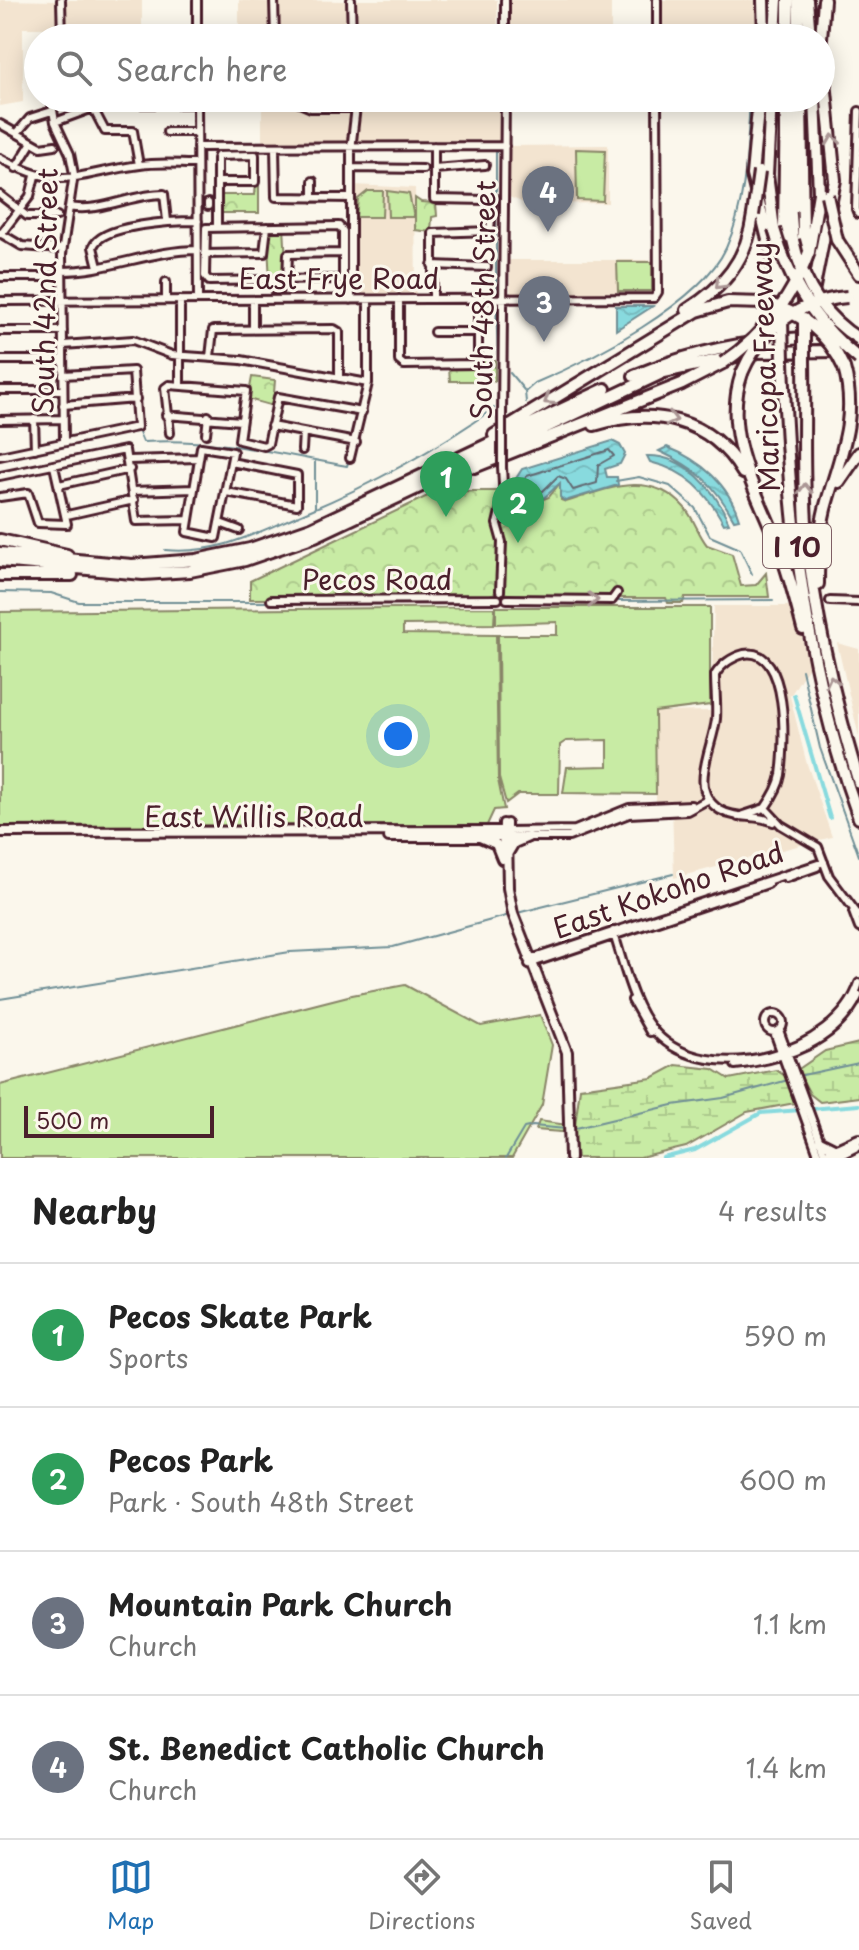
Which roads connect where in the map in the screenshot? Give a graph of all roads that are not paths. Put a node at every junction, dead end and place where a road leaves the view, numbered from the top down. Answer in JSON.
{"nodes":[{"id":1,"x":61,"y":0,"type":"edge"},
{"id":2,"x":197,"y":0,"type":"edge"},
{"id":3,"x":274,"y":0,"type":"edge"},
{"id":4,"x":351,"y":0,"type":"edge"},
{"id":5,"x":505,"y":0,"type":"edge"},
{"id":6,"x":657,"y":0,"type":"edge"},
{"id":7,"x":763,"y":0,"type":"edge"},
{"id":8,"x":777,"y":0,"type":"edge"},
{"id":9,"x":788,"y":0,"type":"edge"},
{"id":10,"x":798,"y":0,"type":"edge"},
{"id":11,"x":807,"y":0,"type":"edge"},
{"id":12,"x":824,"y":0,"type":"edge"},
{"id":13,"x":62,"y":24,"type":"edge"},
{"id":14,"x":197,"y":24,"type":"edge"},
{"id":15,"x":275,"y":24,"type":"edge"},
{"id":16,"x":352,"y":24,"type":"edge"},
{"id":17,"x":505,"y":24,"type":"edge"},
{"id":18,"x":657,"y":24,"type":"edge"},
{"id":19,"x":764,"y":24,"type":"edge"},
{"id":20,"x":776,"y":24,"type":"edge"},
{"id":21,"x":788,"y":24,"type":"edge"},
{"id":22,"x":795,"y":24,"type":"edge"},
{"id":23,"x":809,"y":24,"type":"edge"},
{"id":24,"x":822,"y":24,"type":"edge"},
{"id":25,"x":859,"y":111,"type":"edge"},
{"id":26,"x":49,"y":112,"type":"edge"},
{"id":27,"x":52,"y":112,"type":"edge"},
{"id":28,"x":82,"y":112,"type":"edge"},
{"id":29,"x":95,"y":112,"type":"edge"},
{"id":30,"x":197,"y":112,"type":"edge"},
{"id":31,"x":355,"y":112,"type":"edge"},
{"id":32,"x":505,"y":112,"type":"edge"},
{"id":33,"x":657,"y":112,"type":"edge"},
{"id":34,"x":758,"y":112,"type":"edge"},
{"id":35,"x":768,"y":112,"type":"edge"},
{"id":36,"x":769,"y":112,"type":"edge"},
{"id":37,"x":792,"y":112,"type":"edge"},
{"id":38,"x":792,"y":112,"type":"edge"},
{"id":39,"x":793,"y":112,"type":"edge"},
{"id":40,"x":794,"y":112,"type":"edge"},
{"id":41,"x":816,"y":112,"type":"edge"},
{"id":42,"x":818,"y":112,"type":"edge"},
{"id":43,"x":828,"y":112,"type":"edge"},
{"id":44,"x":55,"y":122,"type":"junction"},
{"id":45,"x":0,"y":124,"type":"edge"},
{"id":46,"x":167,"y":132,"type":"dead end"},
{"id":47,"x":197,"y":132,"type":"junction"},
{"id":48,"x":17,"y":133,"type":"junction"},
{"id":49,"x":32,"y":142,"type":"junction"},
{"id":50,"x":55,"y":145,"type":"dead end"},
{"id":51,"x":434,"y":146,"type":"junction"},
{"id":52,"x":505,"y":146,"type":"junction"},
{"id":53,"x":76,"y":147,"type":"dead end"},
{"id":54,"x":197,"y":147,"type":"junction"},
{"id":55,"x":275,"y":147,"type":"junction"},
{"id":56,"x":351,"y":147,"type":"junction"},
{"id":57,"x":68,"y":150,"type":"junction"},
{"id":58,"x":0,"y":158,"type":"edge"},
{"id":59,"x":197,"y":164,"type":"junction"},
{"id":60,"x":139,"y":165,"type":"junction"},
{"id":61,"x":485,"y":165,"type":"dead end"},
{"id":62,"x":16,"y":168,"type":"junction"},
{"id":63,"x":351,"y":168,"type":"junction"},
{"id":64,"x":423,"y":169,"type":"dead end"},
{"id":65,"x":434,"y":169,"type":"junction"},
{"id":66,"x":35,"y":176,"type":"junction"},
{"id":67,"x":74,"y":178,"type":"junction"},
{"id":68,"x":313,"y":181,"type":"dead end"},
{"id":69,"x":217,"y":182,"type":"junction"},
{"id":70,"x":0,"y":195,"type":"edge"},
{"id":71,"x":313,"y":198,"type":"junction"},
{"id":72,"x":351,"y":198,"type":"junction"},
{"id":73,"x":217,"y":204,"type":"junction"},
{"id":74,"x":198,"y":205,"type":"junction"},
{"id":75,"x":69,"y":207,"type":"junction"},
{"id":76,"x":20,"y":210,"type":"junction"},
{"id":77,"x":858,"y":214,"type":"edge"},
{"id":78,"x":57,"y":216,"type":"dead end"},
{"id":79,"x":167,"y":221,"type":"junction"},
{"id":80,"x":198,"y":221,"type":"junction"},
{"id":81,"x":217,"y":227,"type":"junction"},
{"id":82,"x":267,"y":227,"type":"junction"},
{"id":83,"x":1,"y":233,"type":"edge"},
{"id":84,"x":62,"y":249,"type":"junction"},
{"id":85,"x":198,"y":250,"type":"junction"},
{"id":86,"x":343,"y":253,"type":"junction"},
{"id":87,"x":205,"y":254,"type":"junction"},
{"id":88,"x":132,"y":258,"type":"junction"},
{"id":89,"x":432,"y":265,"type":"junction"},
{"id":90,"x":98,"y":267,"type":"junction"},
{"id":91,"x":487,"y":267,"type":"dead end"},
{"id":92,"x":134,"y":268,"type":"dead end"},
{"id":93,"x":62,"y":274,"type":"junction"},
{"id":94,"x":859,"y":274,"type":"edge"},
{"id":95,"x":0,"y":277,"type":"edge"},
{"id":96,"x":281,"y":281,"type":"junction"},
{"id":97,"x":166,"y":282,"type":"dead end"},
{"id":98,"x":853,"y":298,"type":"edge"},
{"id":99,"x":399,"y":299,"type":"junction"},
{"id":100,"x":433,"y":299,"type":"junction"},
{"id":101,"x":478,"y":299,"type":"junction"},
{"id":102,"x":505,"y":299,"type":"junction"},
{"id":103,"x":166,"y":300,"type":"junction"},
{"id":104,"x":180,"y":300,"type":"junction"},
{"id":105,"x":198,"y":300,"type":"junction"},
{"id":106,"x":253,"y":300,"type":"junction"},
{"id":107,"x":277,"y":300,"type":"junction"},
{"id":108,"x":351,"y":300,"type":"junction"},
{"id":109,"x":368,"y":300,"type":"junction"},
{"id":110,"x":0,"y":301,"type":"edge"},
{"id":111,"x":62,"y":301,"type":"junction"},
{"id":112,"x":780,"y":319,"type":"junction"},
{"id":113,"x":807,"y":323,"type":"junction"},
{"id":114,"x":253,"y":329,"type":"junction"},
{"id":115,"x":0,"y":331,"type":"edge"},
{"id":116,"x":63,"y":331,"type":"junction"},
{"id":117,"x":434,"y":332,"type":"dead end"},
{"id":118,"x":478,"y":332,"type":"junction"},
{"id":119,"x":95,"y":333,"type":"dead end"},
{"id":120,"x":149,"y":336,"type":"dead end"},
{"id":121,"x":859,"y":338,"type":"edge"},
{"id":122,"x":96,"y":343,"type":"junction"},
{"id":123,"x":147,"y":344,"type":"junction"},
{"id":124,"x":794,"y":344,"type":"junction"},
{"id":125,"x":63,"y":345,"type":"junction"},
{"id":126,"x":181,"y":355,"type":"junction"},
{"id":127,"x":859,"y":356,"type":"edge"},
{"id":128,"x":210,"y":357,"type":"junction"},
{"id":129,"x":615,"y":358,"type":"junction"},
{"id":130,"x":0,"y":360,"type":"edge"},
{"id":131,"x":63,"y":360,"type":"junction"},
{"id":132,"x":308,"y":360,"type":"dead end"},
{"id":133,"x":306,"y":372,"type":"junction"},
{"id":134,"x":63,"y":375,"type":"junction"},
{"id":135,"x":339,"y":378,"type":"junction"},
{"id":136,"x":368,"y":383,"type":"junction"},
{"id":137,"x":180,"y":385,"type":"junction"},
{"id":138,"x":0,"y":390,"type":"edge"},
{"id":139,"x":63,"y":390,"type":"junction"},
{"id":140,"x":136,"y":399,"type":"junction"},
{"id":141,"x":63,"y":405,"type":"junction"},
{"id":142,"x":362,"y":412,"type":"junction"},
{"id":143,"x":166,"y":415,"type":"junction"},
{"id":144,"x":208,"y":416,"type":"junction"},
{"id":145,"x":34,"y":419,"type":"junction"},
{"id":146,"x":63,"y":419,"type":"junction"},
{"id":147,"x":0,"y":420,"type":"edge"},
{"id":148,"x":241,"y":421,"type":"junction"},
{"id":149,"x":271,"y":426,"type":"junction"},
{"id":150,"x":303,"y":432,"type":"junction"},
{"id":151,"x":170,"y":433,"type":"dead end"},
{"id":152,"x":206,"y":434,"type":"dead end"},
{"id":153,"x":64,"y":441,"type":"junction"},
{"id":154,"x":356,"y":442,"type":"junction"},
{"id":155,"x":35,"y":449,"type":"junction"},
{"id":156,"x":302,"y":450,"type":"dead end"},
{"id":157,"x":516,"y":450,"type":"junction"},
{"id":158,"x":859,"y":453,"type":"edge"},
{"id":159,"x":0,"y":456,"type":"edge"},
{"id":160,"x":198,"y":458,"type":"junction"},
{"id":161,"x":350,"y":458,"type":"dead end"},
{"id":162,"x":129,"y":460,"type":"junction"},
{"id":163,"x":231,"y":462,"type":"junction"},
{"id":164,"x":54,"y":466,"type":"junction"},
{"id":165,"x":130,"y":469,"type":"junction"},
{"id":166,"x":0,"y":476,"type":"edge"},
{"id":167,"x":59,"y":485,"type":"junction"},
{"id":168,"x":194,"y":489,"type":"junction"},
{"id":169,"x":133,"y":491,"type":"junction"},
{"id":170,"x":226,"y":492,"type":"junction"},
{"id":171,"x":393,"y":494,"type":"junction"},
{"id":172,"x":0,"y":497,"type":"edge"},
{"id":173,"x":134,"y":500,"type":"junction"},
{"id":174,"x":68,"y":519,"type":"junction"},
{"id":175,"x":189,"y":520,"type":"junction"},
{"id":176,"x":220,"y":523,"type":"junction"},
{"id":177,"x":823,"y":525,"type":"junction"},
{"id":178,"x":239,"y":530,"type":"dead end"},
{"id":179,"x":774,"y":534,"type":"junction"},
{"id":180,"x":0,"y":540,"type":"edge"},
{"id":181,"x":0,"y":553,"type":"edge"},
{"id":182,"x":0,"y":561,"type":"edge"},
{"id":183,"x":169,"y":563,"type":"junction"},
{"id":184,"x":134,"y":574,"type":"junction"},
{"id":185,"x":0,"y":575,"type":"edge"},
{"id":186,"x":617,"y":593,"type":"dead end"},
{"id":187,"x":503,"y":595,"type":"junction"},
{"id":188,"x":271,"y":600,"type":"dead end"},
{"id":189,"x":830,"y":601,"type":"dead end"},
{"id":190,"x":859,"y":602,"type":"edge"},
{"id":191,"x":820,"y":622,"type":"junction"},
{"id":192,"x":830,"y":728,"type":"junction"},
{"id":193,"x":704,"y":774,"type":"junction"},
{"id":194,"x":859,"y":783,"type":"edge"},
{"id":195,"x":777,"y":789,"type":"junction"},
{"id":196,"x":709,"y":798,"type":"junction"},
{"id":197,"x":775,"y":799,"type":"junction"},
{"id":198,"x":695,"y":806,"type":"junction"},
{"id":199,"x":721,"y":810,"type":"junction"},
{"id":200,"x":765,"y":810,"type":"junction"},
{"id":201,"x":738,"y":817,"type":"junction"},
{"id":202,"x":859,"y":818,"type":"edge"},
{"id":203,"x":753,"y":819,"type":"junction"},
{"id":204,"x":777,"y":823,"type":"junction"},
{"id":205,"x":505,"y":831,"type":"junction"},
{"id":206,"x":560,"y":834,"type":"junction"},
{"id":207,"x":0,"y":835,"type":"edge"},
{"id":208,"x":239,"y":835,"type":"junction"},
{"id":209,"x":480,"y":837,"type":"junction"},
{"id":210,"x":528,"y":837,"type":"junction"},
{"id":211,"x":505,"y":854,"type":"junction"},
{"id":212,"x":822,"y":864,"type":"junction"},
{"id":213,"x":809,"y":865,"type":"junction"},
{"id":214,"x":760,"y":884,"type":"junction"},
{"id":215,"x":859,"y":916,"type":"edge"},
{"id":216,"x":859,"y":928,"type":"edge"},
{"id":217,"x":612,"y":934,"type":"junction"},
{"id":218,"x":530,"y":961,"type":"junction"},
{"id":219,"x":859,"y":983,"type":"edge"},
{"id":220,"x":859,"y":995,"type":"edge"},
{"id":221,"x":847,"y":1011,"type":"junction"},
{"id":222,"x":777,"y":1031,"type":"dead end"},
{"id":223,"x":796,"y":1050,"type":"junction"},
{"id":224,"x":784,"y":1052,"type":"junction"},
{"id":225,"x":793,"y":1077,"type":"junction"},
{"id":226,"x":807,"y":1114,"type":"junction"},
{"id":227,"x":859,"y":1139,"type":"edge"},
{"id":228,"x":820,"y":1141,"type":"joint"},
{"id":229,"x":859,"y":1145,"type":"edge"},
{"id":230,"x":825,"y":1156,"type":"edge"},
{"id":231,"x":567,"y":1158,"type":"edge"}],
"edges":[{"from":1,"to":13,"type":"street"},
{"from":2,"to":14,"type":"street"},
{"from":3,"to":15,"type":"street"},
{"from":4,"to":16,"type":"street"},
{"from":5,"to":17,"type":"street"},
{"from":6,"to":18,"type":"street"},
{"from":7,"to":19,"type":"highway"},
{"from":8,"to":20,"type":"highway"},
{"from":9,"to":21,"type":"highway"},
{"from":10,"to":22,"type":"highway"},
{"from":11,"to":23,"type":"highway"},
{"from":12,"to":24,"type":"highway"},
{"from":25,"to":77,"type":"street"},
{"from":26,"to":48,"type":"street"},
{"from":27,"to":44,"type":"street","name":"South 42nd Street"},
{"from":28,"to":44,"type":"street"},
{"from":29,"to":60,"type":"street"},
{"from":30,"to":47,"type":"street"},
{"from":31,"to":56,"type":"street"},
{"from":32,"to":52,"type":"street","name":"South 48th Street"},
{"from":33,"to":102,"type":"street","name":"East Frye Road"},
{"from":34,"to":112,"type":"highway"},
{"from":35,"to":129,"type":"highway","one_way":true,"bridge":true},
{"from":36,"to":127,"type":"highway","bridge":true},
{"from":37,"to":112,"type":"highway","name":"Maricopa Freeway","number":"I 10"},
{"from":38,"to":121,"type":"highway","bridge":true},
{"from":39,"to":121,"type":"highway","bridge":true},
{"from":40,"to":113,"type":"highway","name":"Maricopa Freeway"},
{"from":41,"to":157,"type":"highway","bridge":true},
{"from":42,"to":94,"type":"highway","bridge":true},
{"from":113,"to":43,"type":"highway","one_way":true},
{"from":44,"to":57,"type":"street","name":"South 42nd Street"},
{"from":45,"to":48,"type":"street"},
{"from":46,"to":47,"type":"street"},
{"from":47,"to":54,"type":"street"},
{"from":48,"to":49,"type":"street"},
{"from":49,"to":50,"type":"street"},
{"from":49,"to":62,"type":"street"},
{"from":51,"to":52,"type":"street"},
{"from":51,"to":56,"type":"street"},
{"from":51,"to":65,"type":"street"},
{"from":52,"to":102,"type":"street","name":"South 48th Street"},
{"from":53,"to":57,"type":"street"},
{"from":54,"to":55,"type":"street"},
{"from":54,"to":59,"type":"street"},
{"from":55,"to":56,"type":"street"},
{"from":55,"to":71,"type":"street"},
{"from":56,"to":63,"type":"street"},
{"from":57,"to":67,"type":"street","name":"South 42nd Street"},
{"from":58,"to":62,"type":"street"},
{"from":59,"to":60,"type":"street"},
{"from":59,"to":74,"type":"street"},
{"from":60,"to":67,"type":"street"},
{"from":61,"to":65,"type":"street"},
{"from":62,"to":66,"type":"street"},
{"from":63,"to":64,"type":"street"},
{"from":63,"to":72,"type":"street"},
{"from":65,"to":89,"type":"street"},
{"from":66,"to":67,"type":"street"},
{"from":66,"to":76,"type":"street"},
{"from":67,"to":75,"type":"street","name":"South 42nd Street"},
{"from":68,"to":71,"type":"street"},
{"from":69,"to":69,"type":"street"},
{"from":69,"to":73,"type":"street"},
{"from":70,"to":76,"type":"street"},
{"from":71,"to":72,"type":"street"},
{"from":72,"to":108,"type":"street"},
{"from":73,"to":74,"type":"street"},
{"from":73,"to":81,"type":"street"},
{"from":74,"to":80,"type":"street"},
{"from":75,"to":79,"type":"street"},
{"from":75,"to":84,"type":"street","name":"South 42nd Street"},
{"from":76,"to":78,"type":"street"},
{"from":76,"to":83,"type":"street"},
{"from":79,"to":80,"type":"street"},
{"from":79,"to":90,"type":"street"},
{"from":80,"to":85,"type":"street"},
{"from":81,"to":82,"type":"street"},
{"from":81,"to":87,"type":"street"},
{"from":82,"to":86,"type":"street"},
{"from":82,"to":87,"type":"street"},
{"from":83,"to":84,"type":"street"},
{"from":84,"to":93,"type":"street","name":"South 42nd Street"},
{"from":85,"to":88,"type":"street"},
{"from":85,"to":105,"type":"street"},
{"from":86,"to":96,"type":"street"},
{"from":86,"to":96,"type":"street"},
{"from":87,"to":96,"type":"street"},
{"from":88,"to":90,"type":"street"},
{"from":88,"to":92,"type":"street"},
{"from":89,"to":91,"type":"street"},
{"from":89,"to":100,"type":"street"},
{"from":90,"to":93,"type":"street"},
{"from":93,"to":95,"type":"street"},
{"from":93,"to":111,"type":"street","name":"South 42nd Street"},
{"from":96,"to":107,"type":"street"},
{"from":97,"to":103,"type":"street"},
{"from":98,"to":179,"type":"highway","bridge":true},
{"from":99,"to":100,"type":"street","name":"East Frye Road"},
{"from":99,"to":109,"type":"street","name":"East Frye Road"},
{"from":99,"to":118,"type":"street"},
{"from":100,"to":101,"type":"street","name":"East Frye Road"},
{"from":101,"to":102,"type":"street","name":"East Frye Road"},
{"from":101,"to":118,"type":"street"},
{"from":102,"to":187,"type":"street","name":"South 48th Street","bridge":true},
{"from":103,"to":104,"type":"street","name":"East Frye Road"},
{"from":103,"to":111,"type":"street","name":"East Frye Road"},
{"from":104,"to":105,"type":"street","name":"East Frye Road"},
{"from":104,"to":126,"type":"street"},
{"from":105,"to":106,"type":"street","name":"East Frye Road"},
{"from":106,"to":107,"type":"street","name":"East Frye Road"},
{"from":106,"to":114,"type":"street"},
{"from":107,"to":108,"type":"street","name":"East Frye Road"},
{"from":108,"to":109,"type":"street","name":"East Frye Road"},
{"from":109,"to":136,"type":"street"},
{"from":110,"to":111,"type":"street","name":"East Frye Road"},
{"from":111,"to":116,"type":"street","name":"South 42nd Street"},
{"from":112,"to":192,"type":"highway","name":"Maricopa Freeway","number":"I 10","bridge":true},
{"from":191,"to":113,"type":"highway","name":"Maricopa Freeway","number":"I 10","one_way":true,"bridge":true},
{"from":114,"to":128,"type":"street"},
{"from":114,"to":135,"type":"street"},
{"from":115,"to":116,"type":"street"},
{"from":116,"to":125,"type":"street","name":"South 42nd Street"},
{"from":117,"to":118,"type":"street"},
{"from":119,"to":122,"type":"street"},
{"from":120,"to":123,"type":"street"},
{"from":121,"to":124,"type":"highway"},
{"from":122,"to":123,"type":"street"},
{"from":122,"to":125,"type":"street"},
{"from":123,"to":126,"type":"street"},
{"from":124,"to":127,"type":"highway"},
{"from":124,"to":171,"type":"highway"},
{"from":125,"to":131,"type":"street","name":"South 42nd Street"},
{"from":126,"to":128,"type":"street"},
{"from":126,"to":137,"type":"street"},
{"from":128,"to":133,"type":"street"},
{"from":129,"to":171,"type":"highway","one_way":true},
{"from":129,"to":177,"type":"highway","bridge":true},
{"from":130,"to":131,"type":"street"},
{"from":131,"to":134,"type":"street","name":"South 42nd Street"},
{"from":132,"to":133,"type":"street"},
{"from":133,"to":135,"type":"street"},
{"from":134,"to":139,"type":"street","name":"South 42nd Street"},
{"from":134,"to":140,"type":"street"},
{"from":135,"to":136,"type":"street"},
{"from":136,"to":142,"type":"street"},
{"from":137,"to":143,"type":"street"},
{"from":137,"to":148,"type":"street"},
{"from":138,"to":139,"type":"street"},
{"from":139,"to":141,"type":"street","name":"South 42nd Street"},
{"from":140,"to":141,"type":"street"},
{"from":140,"to":153,"type":"street"},
{"from":141,"to":146,"type":"street","name":"South 42nd Street"},
{"from":142,"to":149,"type":"street"},
{"from":142,"to":154,"type":"street"},
{"from":143,"to":144,"type":"street"},
{"from":143,"to":151,"type":"street"},
{"from":144,"to":148,"type":"street"},
{"from":144,"to":152,"type":"street"},
{"from":145,"to":146,"type":"street"},
{"from":145,"to":147,"type":"street"},
{"from":145,"to":155,"type":"street"},
{"from":146,"to":153,"type":"street","name":"South 42nd Street"},
{"from":148,"to":149,"type":"street"},
{"from":149,"to":150,"type":"street"},
{"from":150,"to":154,"type":"street"},
{"from":150,"to":156,"type":"street"},
{"from":153,"to":155,"type":"street"},
{"from":154,"to":161,"type":"street"},
{"from":155,"to":159,"type":"street"},
{"from":157,"to":171,"type":"highway"},
{"from":157,"to":179,"type":"highway","one_way":true},
{"from":158,"to":177,"type":"highway"},
{"from":160,"to":162,"type":"street"},
{"from":160,"to":163,"type":"street"},
{"from":160,"to":168,"type":"street"},
{"from":162,"to":164,"type":"street"},
{"from":162,"to":165,"type":"street"},
{"from":163,"to":170,"type":"street"},
{"from":163,"to":170,"type":"street"},
{"from":164,"to":166,"type":"street"},
{"from":164,"to":167,"type":"street"},
{"from":165,"to":167,"type":"street"},
{"from":165,"to":169,"type":"street"},
{"from":167,"to":174,"type":"street"},
{"from":168,"to":169,"type":"street"},
{"from":168,"to":175,"type":"street"},
{"from":169,"to":173,"type":"street"},
{"from":170,"to":176,"type":"street"},
{"from":171,"to":183,"type":"highway"},
{"from":171,"to":184,"type":"highway"},
{"from":172,"to":174,"type":"street"},
{"from":173,"to":174,"type":"street"},
{"from":173,"to":175,"type":"street"},
{"from":175,"to":176,"type":"street"},
{"from":176,"to":178,"type":"street"},
{"from":177,"to":191,"type":"highway"},
{"from":179,"to":192,"type":"highway"},
{"from":180,"to":183,"type":"highway"},
{"from":181,"to":183,"type":"highway"},
{"from":182,"to":184,"type":"highway"},
{"from":184,"to":185,"type":"highway"},
{"from":187,"to":186,"type":"street","name":"Pecos Road","one_way":true},
{"from":187,"to":188,"type":"street","name":"Pecos Road"},
{"from":189,"to":190,"type":"street"},
{"from":194,"to":191,"type":"highway","number":"I 10","one_way":true},
{"from":192,"to":202,"type":"highway","number":"I 10"},
{"from":193,"to":195,"type":"street"},
{"from":193,"to":196,"type":"street"},
{"from":193,"to":198,"type":"street"},
{"from":195,"to":197,"type":"street"},
{"from":195,"to":200,"type":"street"},
{"from":196,"to":198,"type":"street"},
{"from":196,"to":199,"type":"street"},
{"from":197,"to":200,"type":"street"},
{"from":197,"to":204,"type":"street"},
{"from":198,"to":199,"type":"street"},
{"from":198,"to":206,"type":"street"},
{"from":199,"to":201,"type":"street"},
{"from":200,"to":201,"type":"street"},
{"from":200,"to":203,"type":"street"},
{"from":200,"to":204,"type":"street"},
{"from":201,"to":203,"type":"street"},
{"from":203,"to":204,"type":"street"},
{"from":204,"to":212,"type":"street"},
{"from":204,"to":213,"type":"street"},
{"from":205,"to":206,"type":"street"},
{"from":205,"to":208,"type":"main road","name":"East Willis Road"},
{"from":205,"to":209,"type":"street","name":"East Willis Road"},
{"from":205,"to":210,"type":"street"},
{"from":205,"to":211,"type":"main road"},
{"from":206,"to":210,"type":"street"},
{"from":207,"to":208,"type":"main road","name":"East Willis Road"},
{"from":208,"to":209,"type":"main road","name":"East Willis Road"},
{"from":209,"to":211,"type":"main road"},
{"from":210,"to":211,"type":"main road"},
{"from":211,"to":218,"type":"main road"},
{"from":212,"to":213,"type":"street","name":"East Kokoho Road"},
{"from":212,"to":214,"type":"street","name":"East Kokoho Road"},
{"from":212,"to":215,"type":"street"},
{"from":212,"to":216,"type":"street"},
{"from":213,"to":214,"type":"street","name":"East Kokoho Road"},
{"from":214,"to":217,"type":"street","name":"East Kokoho Road"},
{"from":217,"to":218,"type":"street","name":"East Kokoho Road"},
{"from":217,"to":224,"type":"street"},
{"from":218,"to":231,"type":"main road"},
{"from":219,"to":221,"type":"street"},
{"from":220,"to":221,"type":"street"},
{"from":221,"to":223,"type":"street"},
{"from":221,"to":224,"type":"street"},
{"from":222,"to":224,"type":"street"},
{"from":223,"to":224,"type":"street"},
{"from":223,"to":225,"type":"street"},
{"from":224,"to":225,"type":"street"},
{"from":225,"to":226,"type":"street"},
{"from":226,"to":228,"type":"street"},
{"from":226,"to":230,"type":"street"},
{"from":227,"to":230,"type":"main road"},
{"from":228,"to":230,"type":"main road"},
{"from":229,"to":230,"type":"main road"}]}
